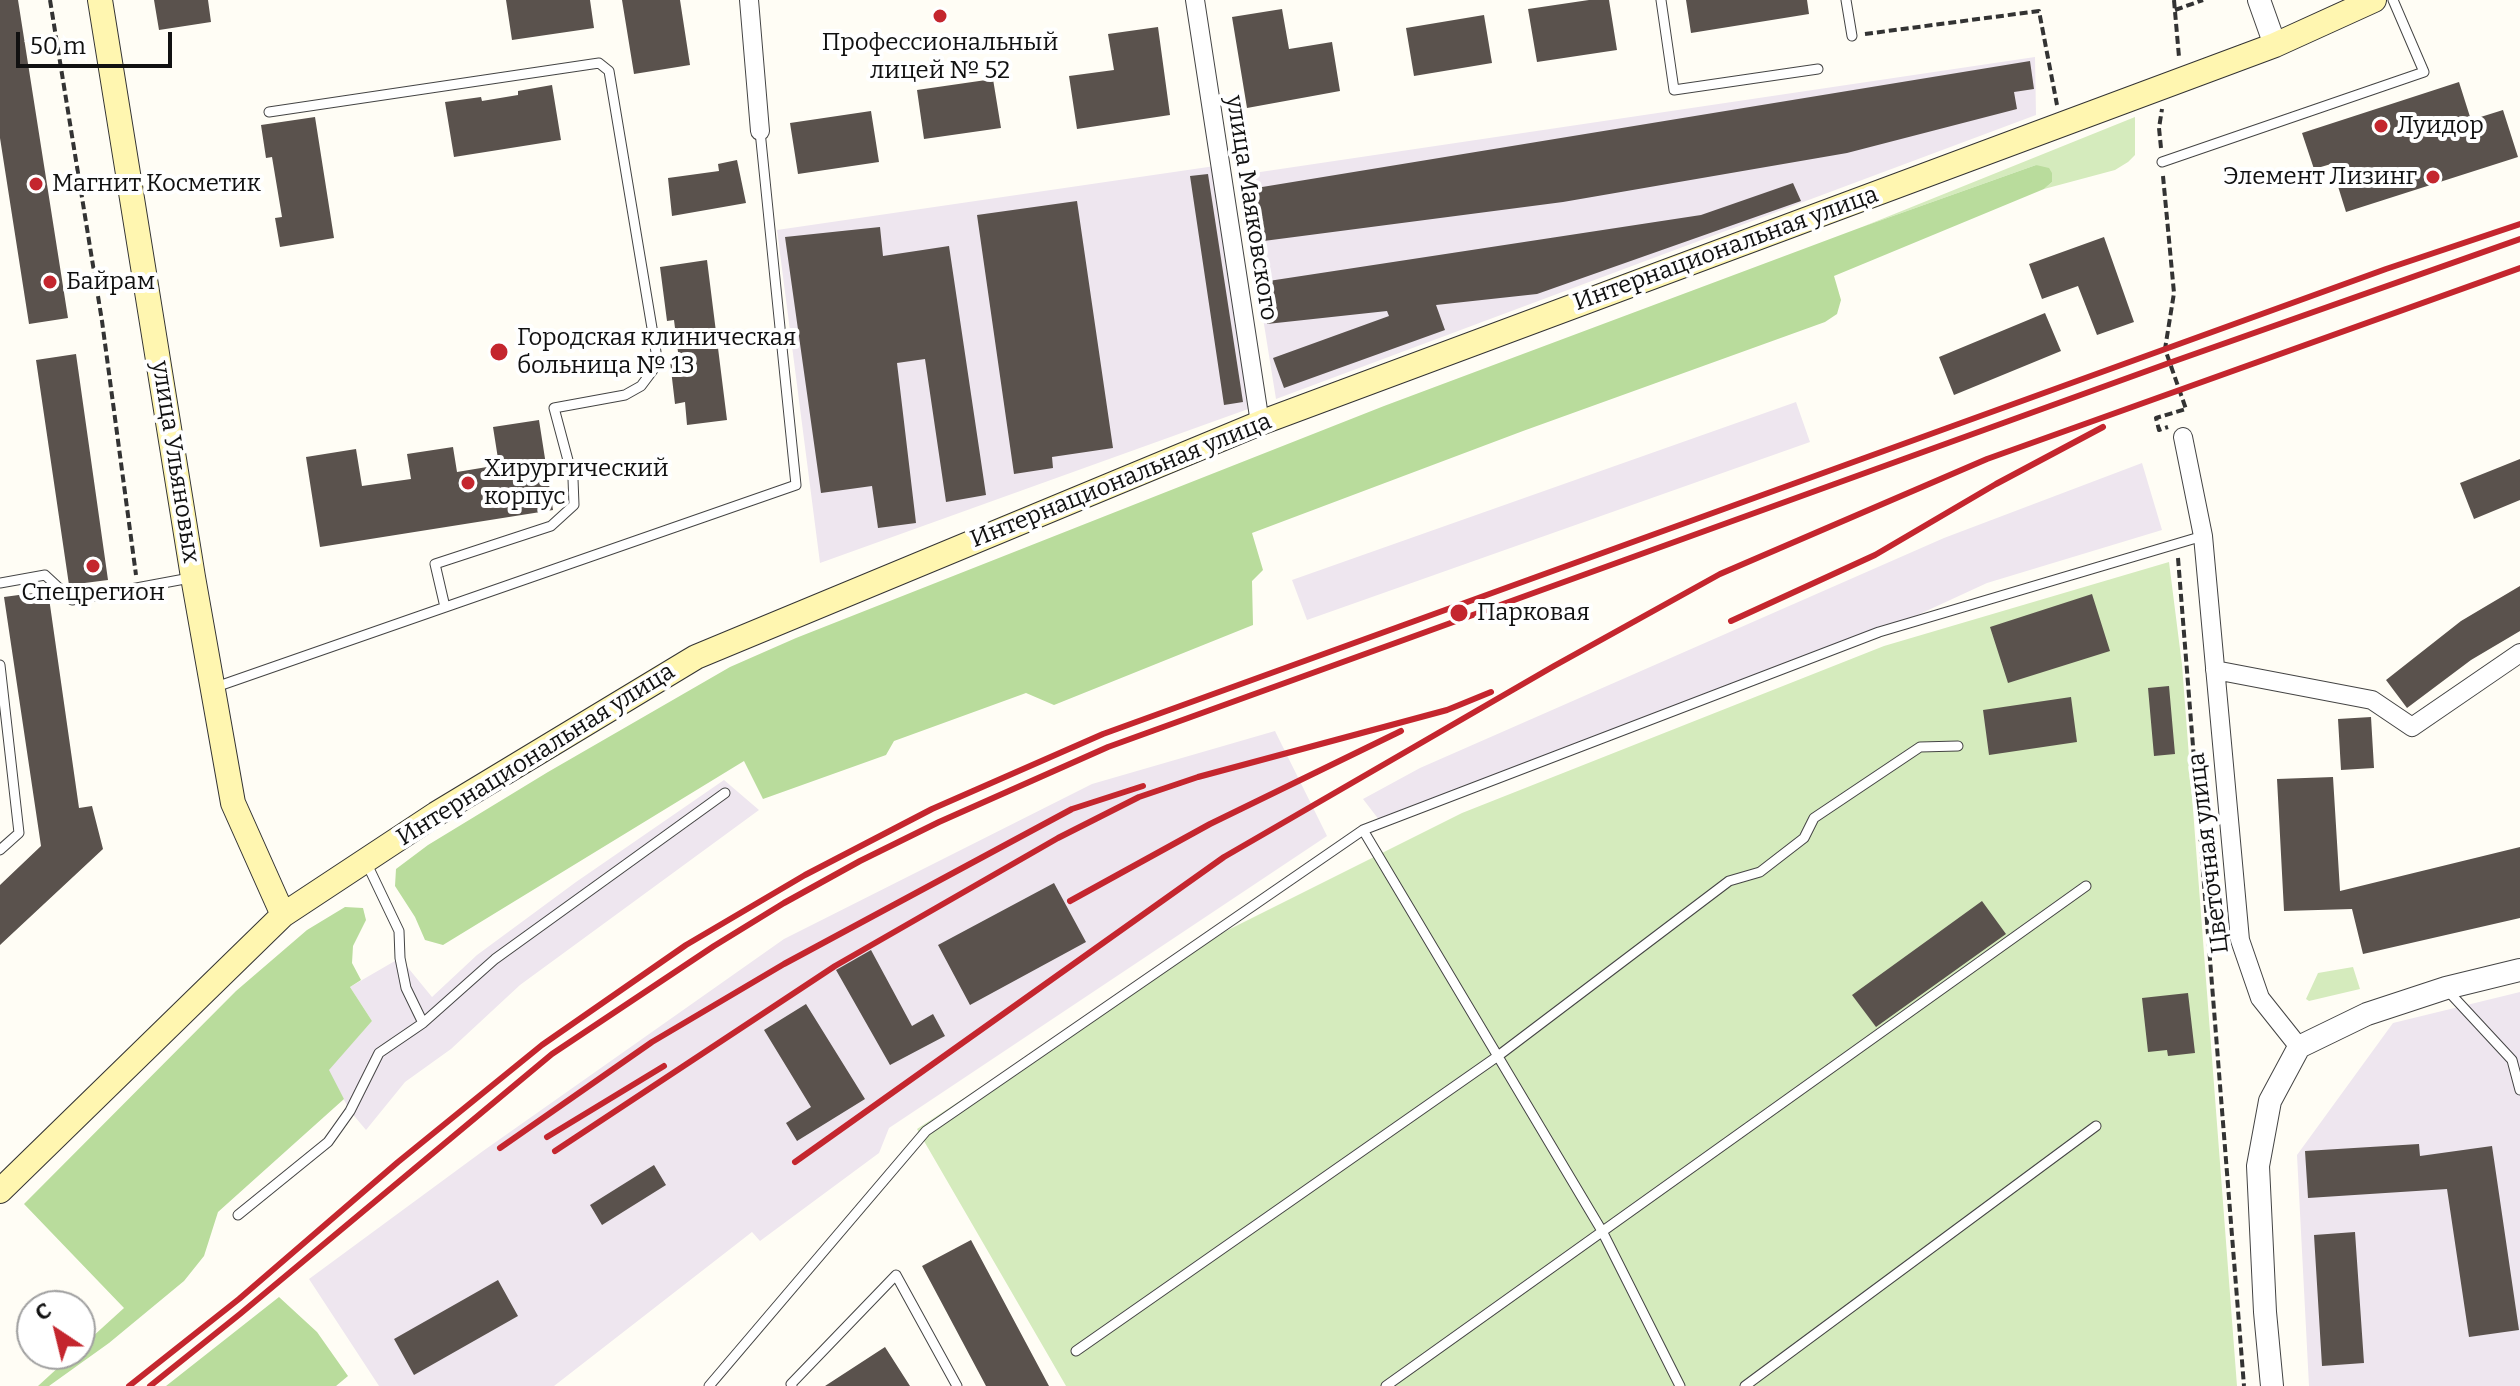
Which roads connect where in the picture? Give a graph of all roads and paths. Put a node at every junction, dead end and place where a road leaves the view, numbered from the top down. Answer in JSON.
{"nodes":[{"id":1,"x":50,"y":0,"type":"edge"},
{"id":2,"x":100,"y":0,"type":"edge"},
{"id":3,"x":749,"y":0,"type":"edge"},
{"id":4,"x":1195,"y":0,"type":"edge"},
{"id":5,"x":1661,"y":0,"type":"edge"},
{"id":6,"x":1846,"y":0,"type":"edge"},
{"id":7,"x":2203,"y":0,"type":"edge"},
{"id":8,"x":2259,"y":0,"type":"edge"},
{"id":9,"x":2374,"y":0,"type":"edge"},
{"id":10,"x":2393,"y":0,"type":"edge"},
{"id":11,"x":2175,"y":10,"type":"dead end"},
{"id":12,"x":1852,"y":36,"type":"joint"},
{"id":13,"x":2275,"y":45,"type":"junction"},
{"id":14,"x":1818,"y":69,"type":"dead end"},
{"id":15,"x":2057,"y":107,"type":"dead end"},
{"id":16,"x":269,"y":112,"type":"dead end"},
{"id":17,"x":760,"y":131,"type":"joint"},
{"id":18,"x":2162,"y":162,"type":"dead end"},
{"id":19,"x":2174,"y":293,"type":"dead end"},
{"id":20,"x":2184,"y":404,"type":"dead end"},
{"id":21,"x":1260,"y":423,"type":"junction"},
{"id":22,"x":2183,"y":437,"type":"dead end"},
{"id":23,"x":2203,"y":536,"type":"junction"},
{"id":24,"x":2177,"y":544,"type":"junction"},
{"id":25,"x":193,"y":577,"type":"junction"},
{"id":26,"x":0,"y":583,"type":"edge"},
{"id":27,"x":138,"y":588,"type":"junction"},
{"id":28,"x":445,"y":607,"type":"junction"},
{"id":29,"x":2520,"y":653,"type":"edge"},
{"id":30,"x":0,"y":665,"type":"edge"},
{"id":31,"x":2215,"y":670,"type":"junction"},
{"id":32,"x":213,"y":688,"type":"junction"},
{"id":33,"x":1958,"y":746,"type":"dead end"},
{"id":34,"x":725,"y":793,"type":"dead end"},
{"id":35,"x":1363,"y":830,"type":"junction"},
{"id":36,"x":0,"y":850,"type":"edge"},
{"id":37,"x":365,"y":861,"type":"junction"},
{"id":38,"x":2086,"y":886,"type":"dead end"},
{"id":39,"x":283,"y":915,"type":"junction"},
{"id":40,"x":2520,"y":970,"type":"edge"},
{"id":41,"x":2446,"y":988,"type":"junction"},
{"id":42,"x":423,"y":1023,"type":"junction"},
{"id":43,"x":2299,"y":1047,"type":"junction"},
{"id":44,"x":1498,"y":1056,"type":"junction"},
{"id":45,"x":2520,"y":1090,"type":"edge"},
{"id":46,"x":2096,"y":1126,"type":"dead end"},
{"id":47,"x":0,"y":1191,"type":"edge"},
{"id":48,"x":238,"y":1215,"type":"dead end"},
{"id":49,"x":1602,"y":1231,"type":"junction"},
{"id":50,"x":1076,"y":1351,"type":"dead end"},
{"id":51,"x":2268,"y":1383,"type":"edge"},
{"id":52,"x":709,"y":1386,"type":"edge"},
{"id":53,"x":792,"y":1386,"type":"edge"},
{"id":54,"x":957,"y":1386,"type":"edge"},
{"id":55,"x":1386,"y":1386,"type":"edge"},
{"id":56,"x":1680,"y":1386,"type":"edge"},
{"id":57,"x":1745,"y":1386,"type":"edge"},
{"id":58,"x":2244,"y":1386,"type":"edge"}],
"edges":[{"from":1,"to":27,"type":"path"},
{"from":2,"to":25,"type":"main road","name":"улица Ульяновых"},
{"from":3,"to":17,"type":"street"},
{"from":4,"to":21,"type":"street","name":"улица Маяковского"},
{"from":5,"to":14,"type":"lane"},
{"from":6,"to":12,"type":"lane"},
{"from":7,"to":11,"type":"path"},
{"from":8,"to":13,"type":"street"},
{"from":9,"to":13,"type":"main road","name":"Интернациональная улица"},
{"from":10,"to":18,"type":"lane"},
{"from":12,"to":15,"type":"path"},
{"from":13,"to":21,"type":"main road","name":"Интернациональная улица"},
{"from":16,"to":28,"type":"lane"},
{"from":17,"to":28,"type":"lane"},
{"from":19,"to":20,"type":"path"},
{"from":21,"to":37,"type":"main road","name":"Интернациональная улица"},
{"from":22,"to":23,"type":"street","name":"Цветочная улица"},
{"from":23,"to":24,"type":"lane"},
{"from":23,"to":31,"type":"street","name":"Цветочная улица"},
{"from":24,"to":35,"type":"lane"},
{"from":24,"to":58,"type":"path"},
{"from":25,"to":27,"type":"lane"},
{"from":25,"to":32,"type":"main road","name":"улица Ульяновых"},
{"from":26,"to":27,"type":"lane"},
{"from":28,"to":32,"type":"lane"},
{"from":29,"to":31,"type":"street"},
{"from":30,"to":36,"type":"lane"},
{"from":31,"to":43,"type":"street","name":"Цветочная улица"},
{"from":32,"to":39,"type":"main road","name":"улица Ульяновых"},
{"from":33,"to":44,"type":"lane"},
{"from":34,"to":42,"type":"lane"},
{"from":35,"to":44,"type":"lane"},
{"from":35,"to":52,"type":"lane"},
{"from":37,"to":39,"type":"main road","name":"Интернациональная улица"},
{"from":37,"to":42,"type":"lane"},
{"from":38,"to":49,"type":"lane"},
{"from":39,"to":47,"type":"main road","name":"Интернациональная улица"},
{"from":40,"to":41,"type":"street"},
{"from":41,"to":43,"type":"street"},
{"from":41,"to":45,"type":"lane"},
{"from":42,"to":48,"type":"lane"},
{"from":43,"to":51,"type":"street"},
{"from":44,"to":49,"type":"lane"},
{"from":44,"to":50,"type":"lane"},
{"from":46,"to":57,"type":"lane"},
{"from":49,"to":55,"type":"lane"},
{"from":49,"to":56,"type":"lane"},
{"from":53,"to":54,"type":"lane"}]}
